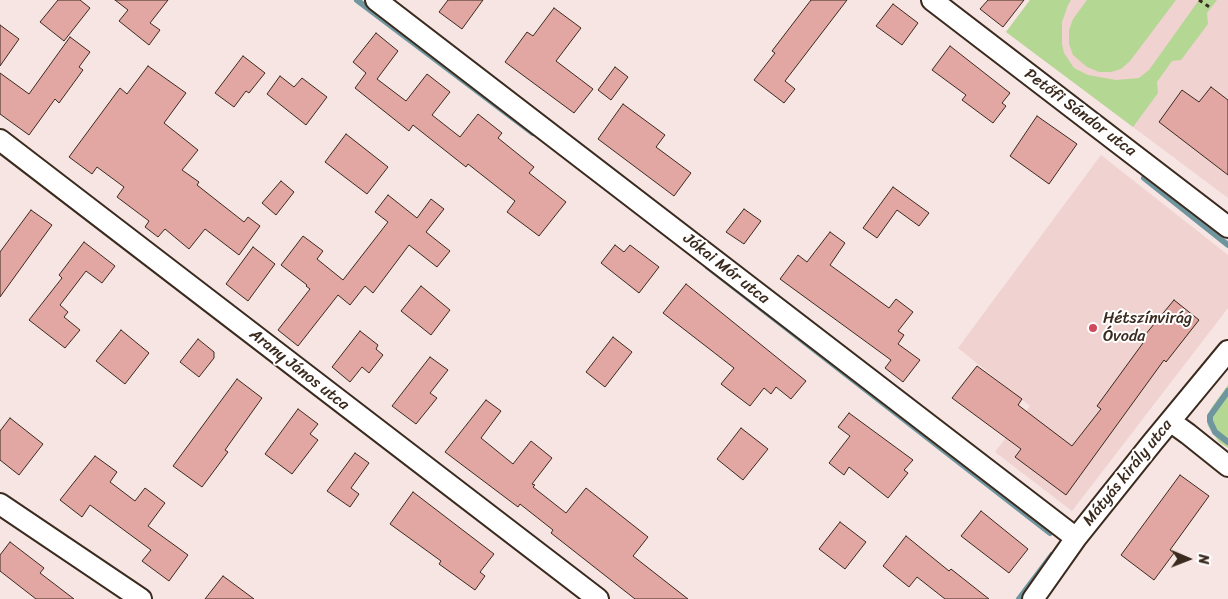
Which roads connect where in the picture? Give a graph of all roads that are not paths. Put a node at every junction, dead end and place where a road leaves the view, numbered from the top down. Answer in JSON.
{"nodes":[{"id":1,"x":376,"y":0,"type":"edge"},
{"id":2,"x":932,"y":0,"type":"edge"},
{"id":3,"x":0,"y":140,"type":"edge"},
{"id":4,"x":1228,"y":226,"type":"edge"},
{"id":5,"x":1228,"y":351,"type":"edge"},
{"id":6,"x":1170,"y":421,"type":"junction"},
{"id":7,"x":1228,"y":466,"type":"edge"},
{"id":8,"x":0,"y":504,"type":"edge"},
{"id":9,"x":1076,"y":538,"type":"junction"},
{"id":10,"x":141,"y":599,"type":"edge"},
{"id":11,"x":598,"y":599,"type":"edge"},
{"id":12,"x":1033,"y":599,"type":"edge"}],
"edges":[{"from":1,"to":9,"type":"street","name":"Jókai Mór utca"},
{"from":2,"to":4,"type":"street","name":"Petőfi Sándor utca"},
{"from":3,"to":11,"type":"street","name":"Arany János utca"},
{"from":5,"to":6,"type":"street","name":"Mátyás király utca"},
{"from":6,"to":7,"type":"street"},
{"from":6,"to":9,"type":"street","name":"Mátyás király utca"},
{"from":8,"to":10,"type":"street"},
{"from":9,"to":12,"type":"street","name":"Mátyás király utca"}]}
